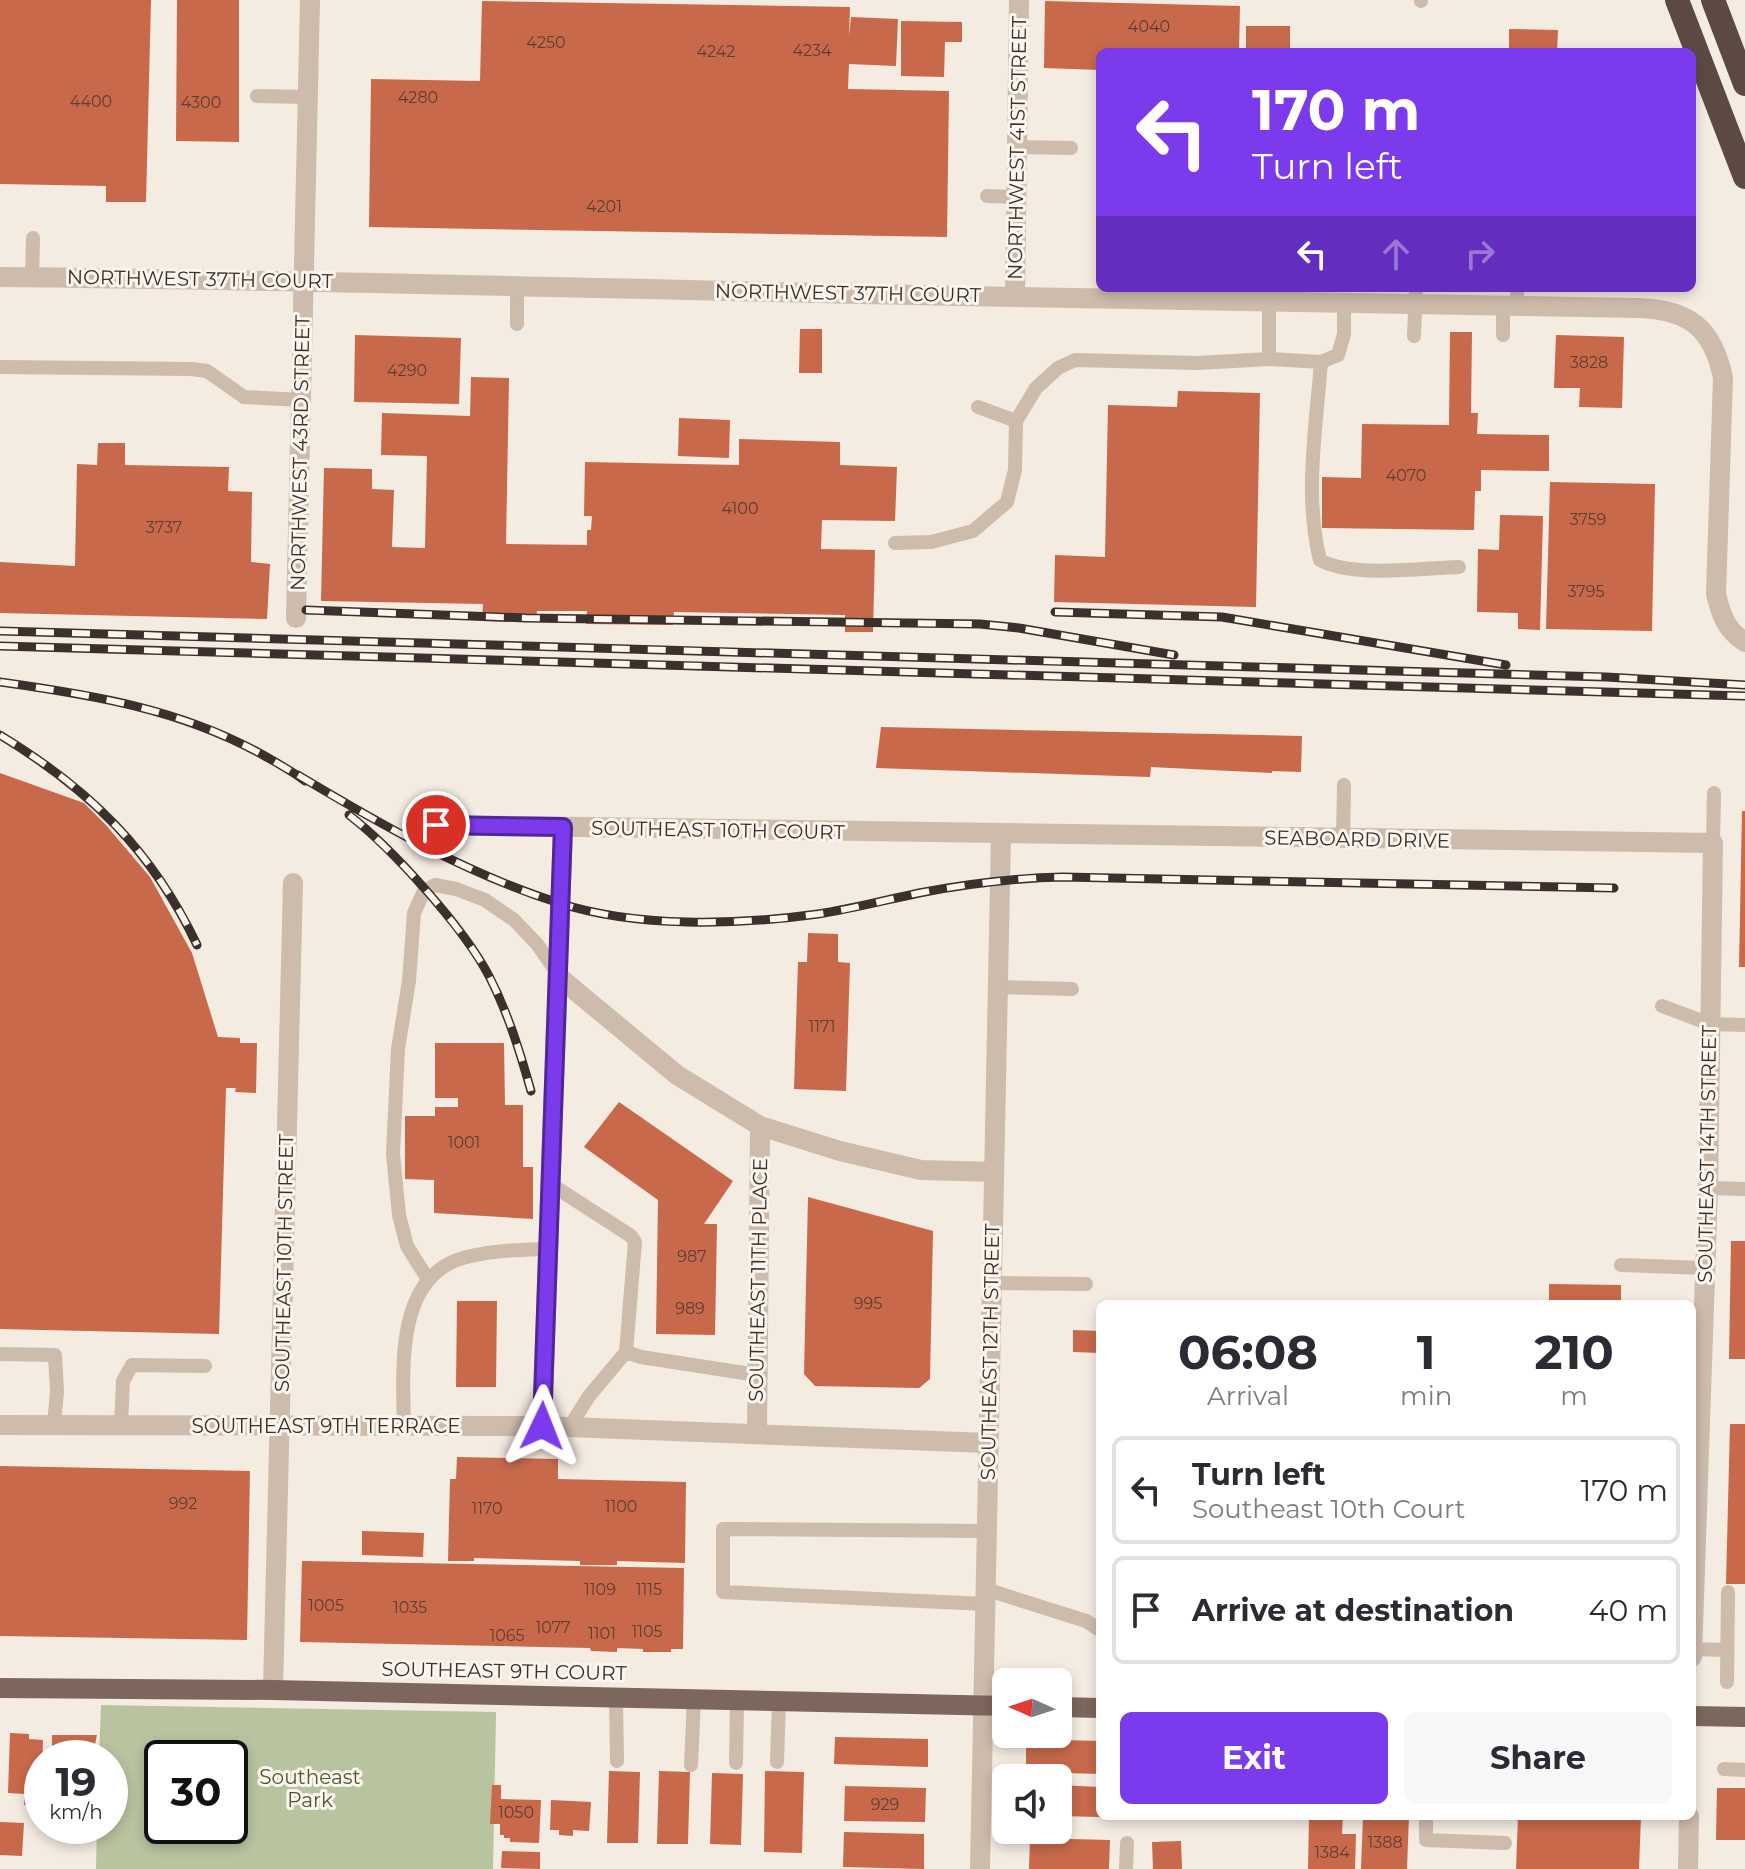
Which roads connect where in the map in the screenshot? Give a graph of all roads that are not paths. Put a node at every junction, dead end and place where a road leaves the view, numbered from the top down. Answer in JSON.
{"nodes":[{"id":1,"x":310,"y":0,"type":"edge"},
{"id":2,"x":1019,"y":0,"type":"edge"},
{"id":3,"x":1677,"y":0,"type":"edge"},
{"id":4,"x":1713,"y":0,"type":"edge"},
{"id":5,"x":1694,"y":48,"type":"edge"},
{"id":6,"x":1696,"y":54,"type":"edge"},
{"id":7,"x":1745,"y":84,"type":"edge"},
{"id":8,"x":257,"y":96,"type":"dead end"},
{"id":9,"x":308,"y":97,"type":"junction"},
{"id":10,"x":1016,"y":147,"type":"junction"},
{"id":11,"x":1071,"y":148,"type":"dead end"},
{"id":12,"x":1745,"y":177,"type":"edge"},
{"id":13,"x":987,"y":196,"type":"dead end"},
{"id":14,"x":1015,"y":197,"type":"junction"},
{"id":15,"x":33,"y":238,"type":"dead end"},
{"id":16,"x":0,"y":277,"type":"edge"},
{"id":17,"x":32,"y":278,"type":"junction"},
{"id":18,"x":303,"y":281,"type":"junction"},
{"id":19,"x":517,"y":285,"type":"junction"},
{"id":20,"x":1212,"y":293,"type":"edge"},
{"id":21,"x":1416,"y":295,"type":"edge"},
{"id":22,"x":1015,"y":297,"type":"junction"},
{"id":23,"x":1512,"y":299,"type":"edge"},
{"id":24,"x":1269,"y":300,"type":"junction"},
{"id":25,"x":1344,"y":302,"type":"junction"},
{"id":26,"x":517,"y":324,"type":"dead end"},
{"id":27,"x":1503,"y":335,"type":"dead end"},
{"id":28,"x":1414,"y":336,"type":"dead end"},
{"id":29,"x":1269,"y":359,"type":"junction"},
{"id":30,"x":1321,"y":362,"type":"junction"},
{"id":31,"x":0,"y":367,"type":"edge"},
{"id":32,"x":301,"y":400,"type":"junction"},
{"id":33,"x":978,"y":407,"type":"dead end"},
{"id":34,"x":1016,"y":421,"type":"junction"},
{"id":35,"x":895,"y":543,"type":"dead end"},
{"id":36,"x":1459,"y":567,"type":"dead end"},
{"id":37,"x":296,"y":618,"type":"dead end"},
{"id":38,"x":1745,"y":642,"type":"edge"},
{"id":39,"x":1344,"y":785,"type":"dead end"},
{"id":40,"x":1714,"y":793,"type":"dead end"},
{"id":41,"x":436,"y":825,"type":"dead end"},
{"id":42,"x":563,"y":827,"type":"junction"},
{"id":43,"x":1001,"y":834,"type":"junction"},
{"id":44,"x":1343,"y":839,"type":"junction"},
{"id":45,"x":1713,"y":843,"type":"junction"},
{"id":46,"x":293,"y":883,"type":"dead end"},
{"id":47,"x":560,"y":978,"type":"junction"},
{"id":48,"x":997,"y":987,"type":"junction"},
{"id":49,"x":1072,"y":989,"type":"dead end"},
{"id":50,"x":1662,"y":1006,"type":"dead end"},
{"id":51,"x":1710,"y":1024,"type":"junction"},
{"id":52,"x":1745,"y":1025,"type":"edge"},
{"id":53,"x":760,"y":1126,"type":"junction"},
{"id":54,"x":994,"y":1172,"type":"junction"},
{"id":55,"x":552,"y":1185,"type":"junction"},
{"id":56,"x":1708,"y":1188,"type":"junction"},
{"id":57,"x":1745,"y":1189,"type":"edge"},
{"id":58,"x":549,"y":1249,"type":"junction"},
{"id":59,"x":1621,"y":1265,"type":"dead end"},
{"id":60,"x":1705,"y":1268,"type":"junction"},
{"id":61,"x":427,"y":1278,"type":"junction"},
{"id":62,"x":991,"y":1283,"type":"junction"},
{"id":63,"x":1086,"y":1284,"type":"dead end"},
{"id":64,"x":626,"y":1352,"type":"junction"},
{"id":65,"x":0,"y":1354,"type":"edge"},
{"id":66,"x":205,"y":1366,"type":"dead end"},
{"id":67,"x":757,"y":1375,"type":"junction"},
{"id":68,"x":0,"y":1425,"type":"edge"},
{"id":69,"x":54,"y":1425,"type":"junction"},
{"id":70,"x":121,"y":1425,"type":"junction"},
{"id":71,"x":280,"y":1426,"type":"junction"},
{"id":72,"x":542,"y":1426,"type":"junction"},
{"id":73,"x":404,"y":1427,"type":"junction"},
{"id":74,"x":569,"y":1428,"type":"junction"},
{"id":75,"x":757,"y":1434,"type":"junction"},
{"id":76,"x":988,"y":1443,"type":"junction"},
{"id":77,"x":986,"y":1531,"type":"junction"},
{"id":78,"x":1696,"y":1532,"type":"edge"},
{"id":79,"x":1728,"y":1592,"type":"dead end"},
{"id":80,"x":985,"y":1597,"type":"junction"},
{"id":81,"x":1096,"y":1627,"type":"edge"},
{"id":82,"x":1696,"y":1649,"type":"edge"},
{"id":83,"x":1727,"y":1650,"type":"junction"},
{"id":84,"x":1727,"y":1682,"type":"dead end"},
{"id":85,"x":0,"y":1688,"type":"edge"},
{"id":86,"x":273,"y":1690,"type":"junction"},
{"id":87,"x":616,"y":1698,"type":"junction"},
{"id":88,"x":694,"y":1699,"type":"junction"},
{"id":89,"x":737,"y":1701,"type":"junction"},
{"id":90,"x":779,"y":1701,"type":"junction"},
{"id":91,"x":983,"y":1706,"type":"junction"},
{"id":92,"x":992,"y":1706,"type":"edge"},
{"id":93,"x":1072,"y":1707,"type":"edge"},
{"id":94,"x":1096,"y":1708,"type":"edge"},
{"id":95,"x":1696,"y":1716,"type":"edge"},
{"id":96,"x":1745,"y":1717,"type":"edge"},
{"id":97,"x":617,"y":1761,"type":"dead end"},
{"id":98,"x":777,"y":1762,"type":"dead end"},
{"id":99,"x":736,"y":1763,"type":"dead end"},
{"id":100,"x":691,"y":1765,"type":"dead end"},
{"id":101,"x":1724,"y":1769,"type":"dead end"},
{"id":102,"x":1745,"y":1770,"type":"edge"},
{"id":103,"x":1426,"y":1820,"type":"edge"},
{"id":104,"x":1689,"y":1820,"type":"edge"},
{"id":105,"x":1127,"y":1843,"type":"dead end"},
{"id":106,"x":1505,"y":1843,"type":"dead end"},
{"id":107,"x":980,"y":1869,"type":"edge"},
{"id":108,"x":1126,"y":1869,"type":"edge"},
{"id":109,"x":1688,"y":1869,"type":"edge"}],
"edges":[{"from":1,"to":9,"type":"street","name":"NORTHWEST 43RD STREET"},
{"from":2,"to":10,"type":"street","name":"NORTHWEST 41ST STREET"},
{"from":3,"to":5,"type":"highway"},
{"from":4,"to":7,"type":"highway"},
{"from":6,"to":12,"type":"highway"},
{"from":8,"to":9,"type":"lane"},
{"from":9,"to":18,"type":"street","name":"NORTHWEST 43RD STREET"},
{"from":10,"to":11,"type":"lane"},
{"from":10,"to":14,"type":"street","name":"NORTHWEST 41ST STREET"},
{"from":13,"to":14,"type":"lane"},
{"from":14,"to":22,"type":"street","name":"NORTHWEST 41ST STREET"},
{"from":15,"to":17,"type":"lane"},
{"from":16,"to":17,"type":"street","name":"NORTHWEST 37TH COURT"},
{"from":17,"to":18,"type":"street","name":"NORTHWEST 37TH COURT"},
{"from":18,"to":19,"type":"street","name":"NORTHWEST 37TH COURT"},
{"from":18,"to":32,"type":"street","name":"NORTHWEST 43RD STREET"},
{"from":19,"to":22,"type":"street","name":"NORTHWEST 37TH COURT"},
{"from":19,"to":26,"type":"lane"},
{"from":20,"to":22,"type":"street","name":"NORTHWEST 37TH COURT"},
{"from":20,"to":24,"type":"street","name":"NORTHWEST 37TH COURT"},
{"from":21,"to":23,"type":"street","name":"NORTHWEST 37TH COURT"},
{"from":21,"to":25,"type":"street","name":"NORTHWEST 37TH COURT"},
{"from":21,"to":28,"type":"lane"},
{"from":23,"to":27,"type":"lane"},
{"from":23,"to":38,"type":"street","name":"NORTHWEST 37TH COURT"},
{"from":24,"to":25,"type":"street","name":"NORTHWEST 37TH COURT"},
{"from":24,"to":29,"type":"lane"},
{"from":25,"to":30,"type":"lane"},
{"from":29,"to":30,"type":"lane"},
{"from":29,"to":34,"type":"lane"},
{"from":30,"to":36,"type":"lane"},
{"from":31,"to":32,"type":"lane"},
{"from":32,"to":37,"type":"street","name":"NORTHWEST 43RD STREET"},
{"from":33,"to":34,"type":"lane"},
{"from":34,"to":35,"type":"lane"},
{"from":39,"to":44,"type":"lane"},
{"from":40,"to":45,"type":"lane"},
{"from":41,"to":42,"type":"street","name":"SOUTHEAST 10TH COURT"},
{"from":42,"to":43,"type":"street","name":"SOUTHEAST 10TH COURT"},
{"from":42,"to":47,"type":"street"},
{"from":43,"to":44,"type":"street","name":"SEABOARD DRIVE"},
{"from":43,"to":48,"type":"street","name":"SOUTHEAST 12TH STREET"},
{"from":44,"to":45,"type":"street","name":"SEABOARD DRIVE"},
{"from":45,"to":51,"type":"street","name":"SOUTHEAST 14TH STREET"},
{"from":46,"to":71,"type":"street","name":"SOUTHEAST 10TH STREET"},
{"from":47,"to":53,"type":"street"},
{"from":47,"to":55,"type":"street"},
{"from":47,"to":61,"type":"lane"},
{"from":48,"to":49,"type":"lane"},
{"from":48,"to":54,"type":"street","name":"SOUTHEAST 12TH STREET"},
{"from":50,"to":51,"type":"lane"},
{"from":51,"to":52,"type":"lane"},
{"from":51,"to":56,"type":"street","name":"SOUTHEAST 14TH STREET"},
{"from":53,"to":54,"type":"street"},
{"from":53,"to":67,"type":"street","name":"SOUTHEAST 11TH PLACE"},
{"from":54,"to":62,"type":"street","name":"SOUTHEAST 12TH STREET"},
{"from":55,"to":58,"type":"street"},
{"from":55,"to":64,"type":"lane"},
{"from":56,"to":57,"type":"lane"},
{"from":56,"to":60,"type":"street","name":"SOUTHEAST 14TH STREET"},
{"from":58,"to":61,"type":"lane"},
{"from":58,"to":72,"type":"street"},
{"from":59,"to":60,"type":"lane"},
{"from":60,"to":78,"type":"street","name":"SOUTHEAST 14TH STREET"},
{"from":61,"to":73,"type":"lane"},
{"from":62,"to":63,"type":"lane"},
{"from":62,"to":76,"type":"street","name":"SOUTHEAST 12TH STREET"},
{"from":64,"to":67,"type":"lane"},
{"from":64,"to":74,"type":"lane"},
{"from":65,"to":69,"type":"lane"},
{"from":66,"to":70,"type":"lane"},
{"from":67,"to":75,"type":"street","name":"SOUTHEAST 11TH PLACE"},
{"from":68,"to":69,"type":"street","name":"SOUTHEAST 9TH TERRACE"},
{"from":69,"to":70,"type":"street","name":"SOUTHEAST 9TH TERRACE"},
{"from":70,"to":71,"type":"street","name":"SOUTHEAST 9TH TERRACE"},
{"from":71,"to":73,"type":"street","name":"SOUTHEAST 9TH TERRACE"},
{"from":71,"to":86,"type":"street","name":"SOUTHEAST 10TH STREET"},
{"from":72,"to":73,"type":"street","name":"SOUTHEAST 9TH TERRACE"},
{"from":72,"to":74,"type":"street","name":"SOUTHEAST 9TH TERRACE"},
{"from":74,"to":75,"type":"street","name":"SOUTHEAST 9TH TERRACE"},
{"from":75,"to":76,"type":"street","name":"SOUTHEAST 9TH TERRACE"},
{"from":76,"to":77,"type":"street","name":"SOUTHEAST 12TH STREET"},
{"from":77,"to":80,"type":"street","name":"SOUTHEAST 12TH STREET"},
{"from":77,"to":80,"type":"lane"},
{"from":79,"to":83,"type":"lane"},
{"from":80,"to":81,"type":"lane"},
{"from":80,"to":91,"type":"street","name":"SOUTHEAST 12TH STREET"},
{"from":82,"to":83,"type":"lane"},
{"from":83,"to":84,"type":"lane"},
{"from":85,"to":86,"type":"main road","name":"SOUTHEAST 9TH COURT"},
{"from":86,"to":87,"type":"main road","name":"SOUTHEAST 9TH COURT"},
{"from":87,"to":88,"type":"main road","name":"SOUTHEAST 9TH COURT"},
{"from":87,"to":97,"type":"lane"},
{"from":88,"to":89,"type":"main road","name":"SOUTHEAST 9TH COURT"},
{"from":88,"to":100,"type":"lane"},
{"from":89,"to":90,"type":"main road","name":"SOUTHEAST 9TH COURT"},
{"from":89,"to":99,"type":"lane"},
{"from":90,"to":91,"type":"main road","name":"SOUTHEAST 9TH COURT"},
{"from":90,"to":98,"type":"lane"},
{"from":91,"to":92,"type":"main road","name":"SOUTHEAST 9TH COURT"},
{"from":91,"to":107,"type":"street","name":"SOUTHEAST 12TH STREET"},
{"from":93,"to":94,"type":"main road"},
{"from":95,"to":96,"type":"main road"},
{"from":101,"to":102,"type":"lane"},
{"from":103,"to":106,"type":"lane"},
{"from":104,"to":109,"type":"street"},
{"from":105,"to":108,"type":"lane"}]}
